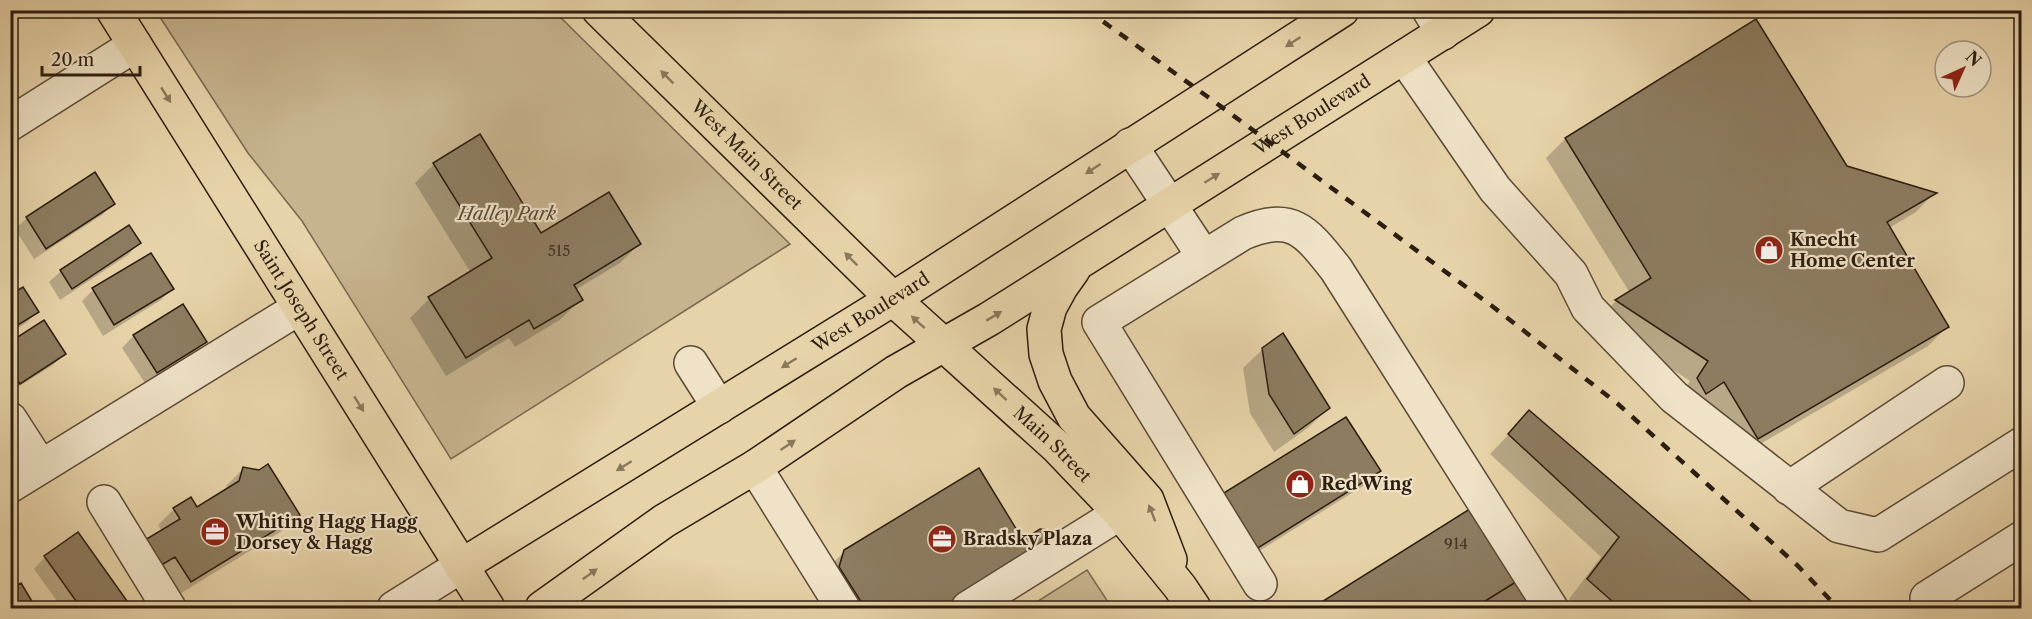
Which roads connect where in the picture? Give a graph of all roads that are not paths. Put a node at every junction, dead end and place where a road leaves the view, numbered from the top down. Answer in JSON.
{"nodes":[{"id":1,"x":113,"y":10,"type":"edge"},
{"id":2,"x":599,"y":10,"type":"edge"},
{"id":3,"x":1342,"y":10,"type":"edge"},
{"id":4,"x":1478,"y":10,"type":"edge"},
{"id":5,"x":1436,"y":22,"type":"edge"},
{"id":6,"x":135,"y":45,"type":"junction"},
{"id":7,"x":1404,"y":57,"type":"junction"},
{"id":8,"x":10,"y":124,"type":"edge"},
{"id":9,"x":1130,"y":145,"type":"junction"},
{"id":10,"x":1170,"y":205,"type":"junction"},
{"id":11,"x":1204,"y":257,"type":"junction"},
{"id":12,"x":1078,"y":264,"type":"junction"},
{"id":13,"x":893,"y":299,"type":"junction"},
{"id":14,"x":299,"y":308,"type":"junction"},
{"id":15,"x":943,"y":344,"type":"junction"},
{"id":16,"x":691,"y":363,"type":"dead end"},
{"id":17,"x":1947,"y":383,"type":"dead end"},
{"id":18,"x":719,"y":406,"type":"junction"},
{"id":19,"x":10,"y":418,"type":"edge"},
{"id":20,"x":2022,"y":444,"type":"edge"},
{"id":21,"x":41,"y":467,"type":"junction"},
{"id":22,"x":754,"y":467,"type":"junction"},
{"id":23,"x":10,"y":486,"type":"edge"},
{"id":24,"x":1789,"y":488,"type":"junction"},
{"id":25,"x":104,"y":502,"type":"dead end"},
{"id":26,"x":1120,"y":513,"type":"junction"},
{"id":27,"x":2022,"y":538,"type":"edge"},
{"id":28,"x":461,"y":566,"type":"junction"},
{"id":29,"x":1260,"y":584,"type":"dead end"},
{"id":30,"x":1187,"y":598,"type":"edge"},
{"id":31,"x":169,"y":609,"type":"edge"},
{"id":32,"x":394,"y":609,"type":"edge"},
{"id":33,"x":488,"y":609,"type":"edge"},
{"id":34,"x":542,"y":609,"type":"edge"},
{"id":35,"x":843,"y":609,"type":"edge"},
{"id":36,"x":968,"y":609,"type":"edge"},
{"id":37,"x":1551,"y":609,"type":"edge"},
{"id":38,"x":1935,"y":609,"type":"edge"}],
"edges":[{"from":1,"to":6,"type":"main road","name":"Saint Joseph Street"},
{"from":13,"to":2,"type":"main road","name":"West Main Street","one_way":true},
{"from":3,"to":9,"type":"main road","name":"West Boulevard","one_way":true},
{"from":4,"to":5,"type":"main road","name":"West Boulevard"},
{"from":5,"to":7,"type":"main road","name":"West Boulevard"},
{"from":6,"to":8,"type":"street"},
{"from":6,"to":14,"type":"main road","name":"Saint Joseph Street","one_way":true},
{"from":10,"to":7,"type":"main road","name":"West Boulevard","one_way":true},
{"from":7,"to":24,"type":"street"},
{"from":9,"to":10,"type":"street"},
{"from":9,"to":13,"type":"main road","name":"West Boulevard","one_way":true},
{"from":10,"to":11,"type":"street"},
{"from":10,"to":12,"type":"main road","name":"West Boulevard"},
{"from":11,"to":29,"type":"street"},
{"from":11,"to":37,"type":"street"},
{"from":15,"to":12,"type":"main road","name":"West Boulevard","one_way":true},
{"from":30,"to":12,"type":"main road","one_way":true},
{"from":15,"to":13,"type":"main road","name":"Main Street","one_way":true},
{"from":13,"to":18,"type":"main road","name":"West Boulevard","one_way":true},
{"from":14,"to":21,"type":"street"},
{"from":14,"to":28,"type":"main road","name":"Saint Joseph Street","one_way":true},
{"from":22,"to":15,"type":"main road","name":"West Boulevard","one_way":true},
{"from":26,"to":15,"type":"main road","name":"Main Street","one_way":true},
{"from":16,"to":18,"type":"street"},
{"from":17,"to":24,"type":"street"},
{"from":18,"to":28,"type":"main road","name":"West Boulevard","one_way":true},
{"from":19,"to":21,"type":"street"},
{"from":20,"to":24,"type":"street"},
{"from":21,"to":23,"type":"street"},
{"from":34,"to":22,"type":"main road","name":"West Boulevard","one_way":true},
{"from":22,"to":35,"type":"street"},
{"from":25,"to":31,"type":"street"},
{"from":26,"to":30,"type":"main road","name":"Main Street"},
{"from":26,"to":36,"type":"street"},
{"from":27,"to":38,"type":"street"},
{"from":28,"to":32,"type":"street","name":"West Boulevard"},
{"from":28,"to":33,"type":"main road","name":"Saint Joseph Street"}]}
